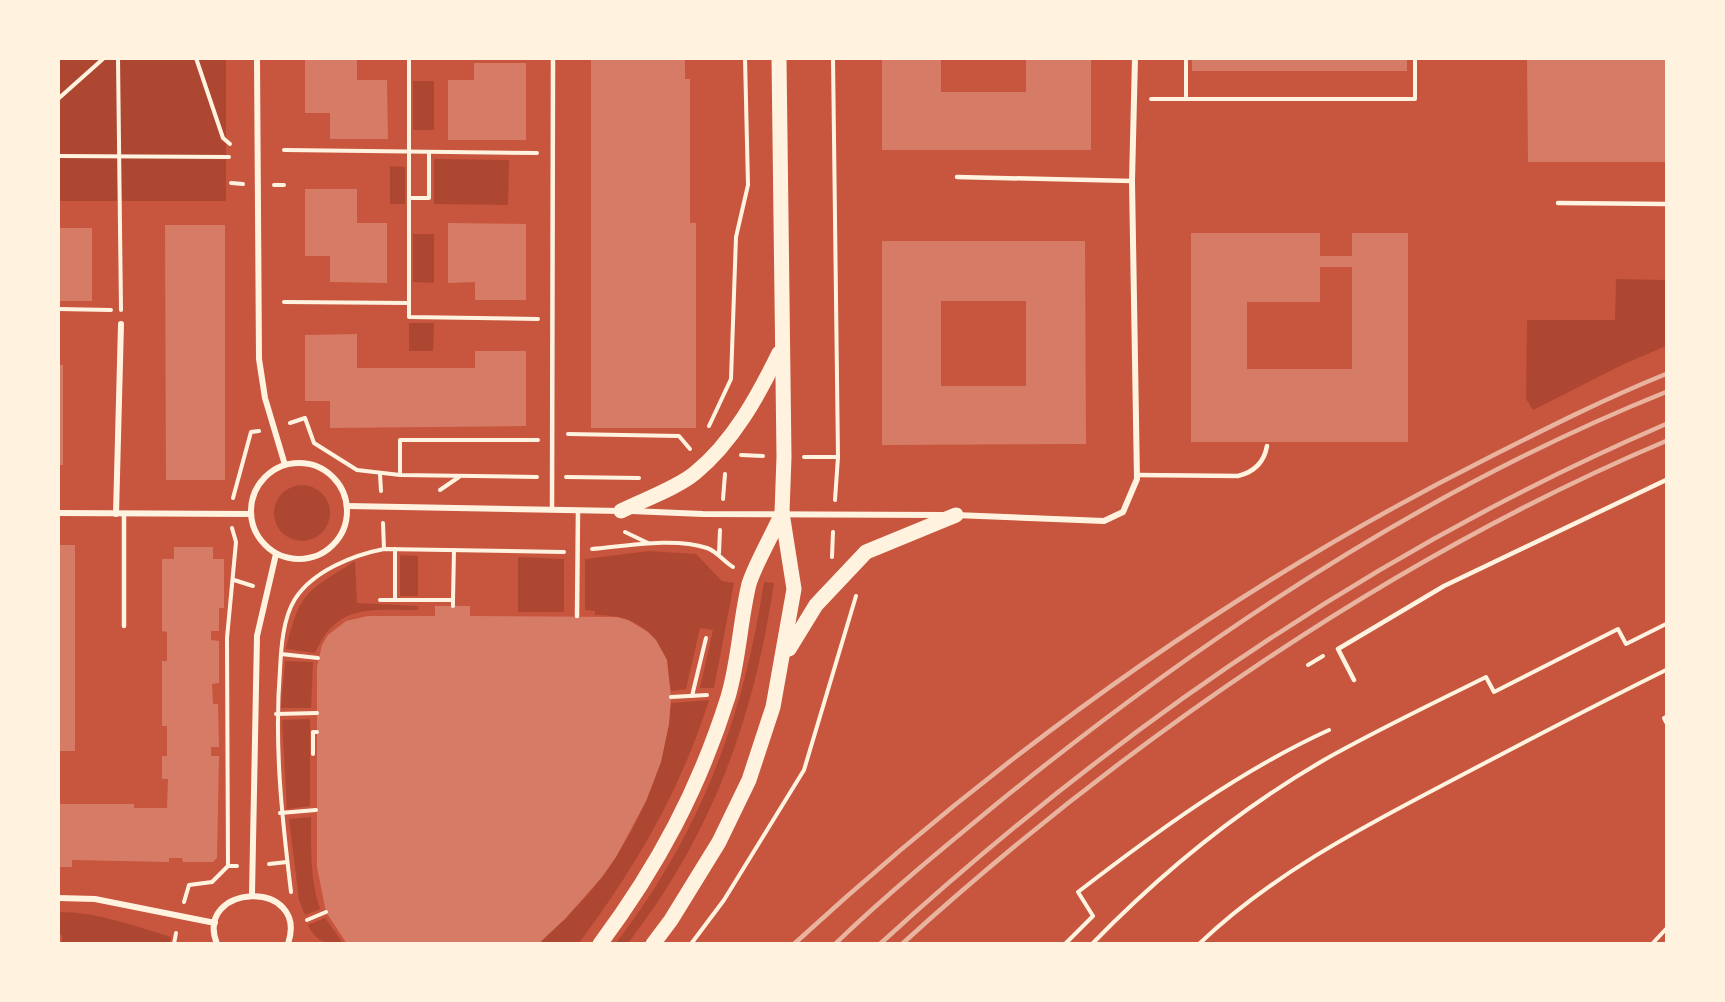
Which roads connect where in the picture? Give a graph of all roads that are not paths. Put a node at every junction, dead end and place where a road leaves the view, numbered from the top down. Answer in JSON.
{"nodes":[{"id":1,"x":257,"y":58,"type":"edge"},
{"id":2,"x":553,"y":58,"type":"edge"},
{"id":3,"x":779,"y":58,"type":"edge"},
{"id":4,"x":1134,"y":58,"type":"edge"},
{"id":5,"x":957,"y":177,"type":"dead end"},
{"id":6,"x":1132,"y":181,"type":"junction"},
{"id":7,"x":1558,"y":203,"type":"dead end"},
{"id":8,"x":1666,"y":204,"type":"edge"},
{"id":9,"x":121,"y":324,"type":"dead end"},
{"id":10,"x":781,"y":350,"type":"junction"},
{"id":11,"x":1267,"y":446,"type":"dead end"},
{"id":12,"x":285,"y":465,"type":"junction"},
{"id":13,"x":1138,"y":475,"type":"junction"},
{"id":14,"x":1666,"y":480,"type":"edge"},
{"id":15,"x":347,"y":506,"type":"junction"},
{"id":16,"x":552,"y":509,"type":"junction"},
{"id":17,"x":578,"y":510,"type":"junction"},
{"id":18,"x":621,"y":511,"type":"junction"},
{"id":19,"x":58,"y":513,"type":"edge"},
{"id":20,"x":782,"y":513,"type":"junction"},
{"id":21,"x":116,"y":514,"type":"junction"},
{"id":22,"x":124,"y":514,"type":"junction"},
{"id":23,"x":251,"y":514,"type":"junction"},
{"id":24,"x":956,"y":515,"type":"junction"},
{"id":25,"x":276,"y":554,"type":"junction"},
{"id":26,"x":577,"y":616,"type":"dead end"},
{"id":27,"x":124,"y":626,"type":"dead end"},
{"id":28,"x":783,"y":659,"type":"junction"},
{"id":29,"x":1354,"y":680,"type":"dead end"},
{"id":30,"x":252,"y":894,"type":"junction"},
{"id":31,"x":58,"y":898,"type":"edge"},
{"id":32,"x":215,"y":923,"type":"junction"},
{"id":33,"x":217,"y":944,"type":"edge"},
{"id":34,"x":288,"y":944,"type":"edge"},
{"id":35,"x":600,"y":944,"type":"edge"},
{"id":36,"x":653,"y":944,"type":"edge"}],
"edges":[{"from":1,"to":12,"type":"street"},
{"from":2,"to":16,"type":"lane"},
{"from":3,"to":10,"type":"main road"},
{"from":4,"to":6,"type":"street"},
{"from":5,"to":6,"type":"lane"},
{"from":6,"to":13,"type":"street"},
{"from":7,"to":8,"type":"lane"},
{"from":9,"to":21,"type":"street"},
{"from":10,"to":18,"type":"main road"},
{"from":10,"to":20,"type":"main road"},
{"from":11,"to":13,"type":"lane"},
{"from":12,"to":15,"type":"street"},
{"from":12,"to":23,"type":"street"},
{"from":13,"to":24,"type":"street"},
{"from":14,"to":29,"type":"lane"},
{"from":15,"to":16,"type":"street"},
{"from":15,"to":25,"type":"street"},
{"from":16,"to":17,"type":"street"},
{"from":17,"to":18,"type":"street"},
{"from":17,"to":26,"type":"lane"},
{"from":18,"to":20,"type":"street"},
{"from":19,"to":21,"type":"street"},
{"from":20,"to":24,"type":"street"},
{"from":20,"to":28,"type":"main road"},
{"from":20,"to":35,"type":"main road"},
{"from":21,"to":22,"type":"street"},
{"from":22,"to":23,"type":"street"},
{"from":22,"to":27,"type":"lane"},
{"from":23,"to":25,"type":"street"},
{"from":24,"to":28,"type":"main road"},
{"from":25,"to":30,"type":"street"},
{"from":28,"to":36,"type":"main road"},
{"from":30,"to":32,"type":"street"},
{"from":30,"to":34,"type":"street"},
{"from":31,"to":32,"type":"street"},
{"from":32,"to":33,"type":"street"}]}
